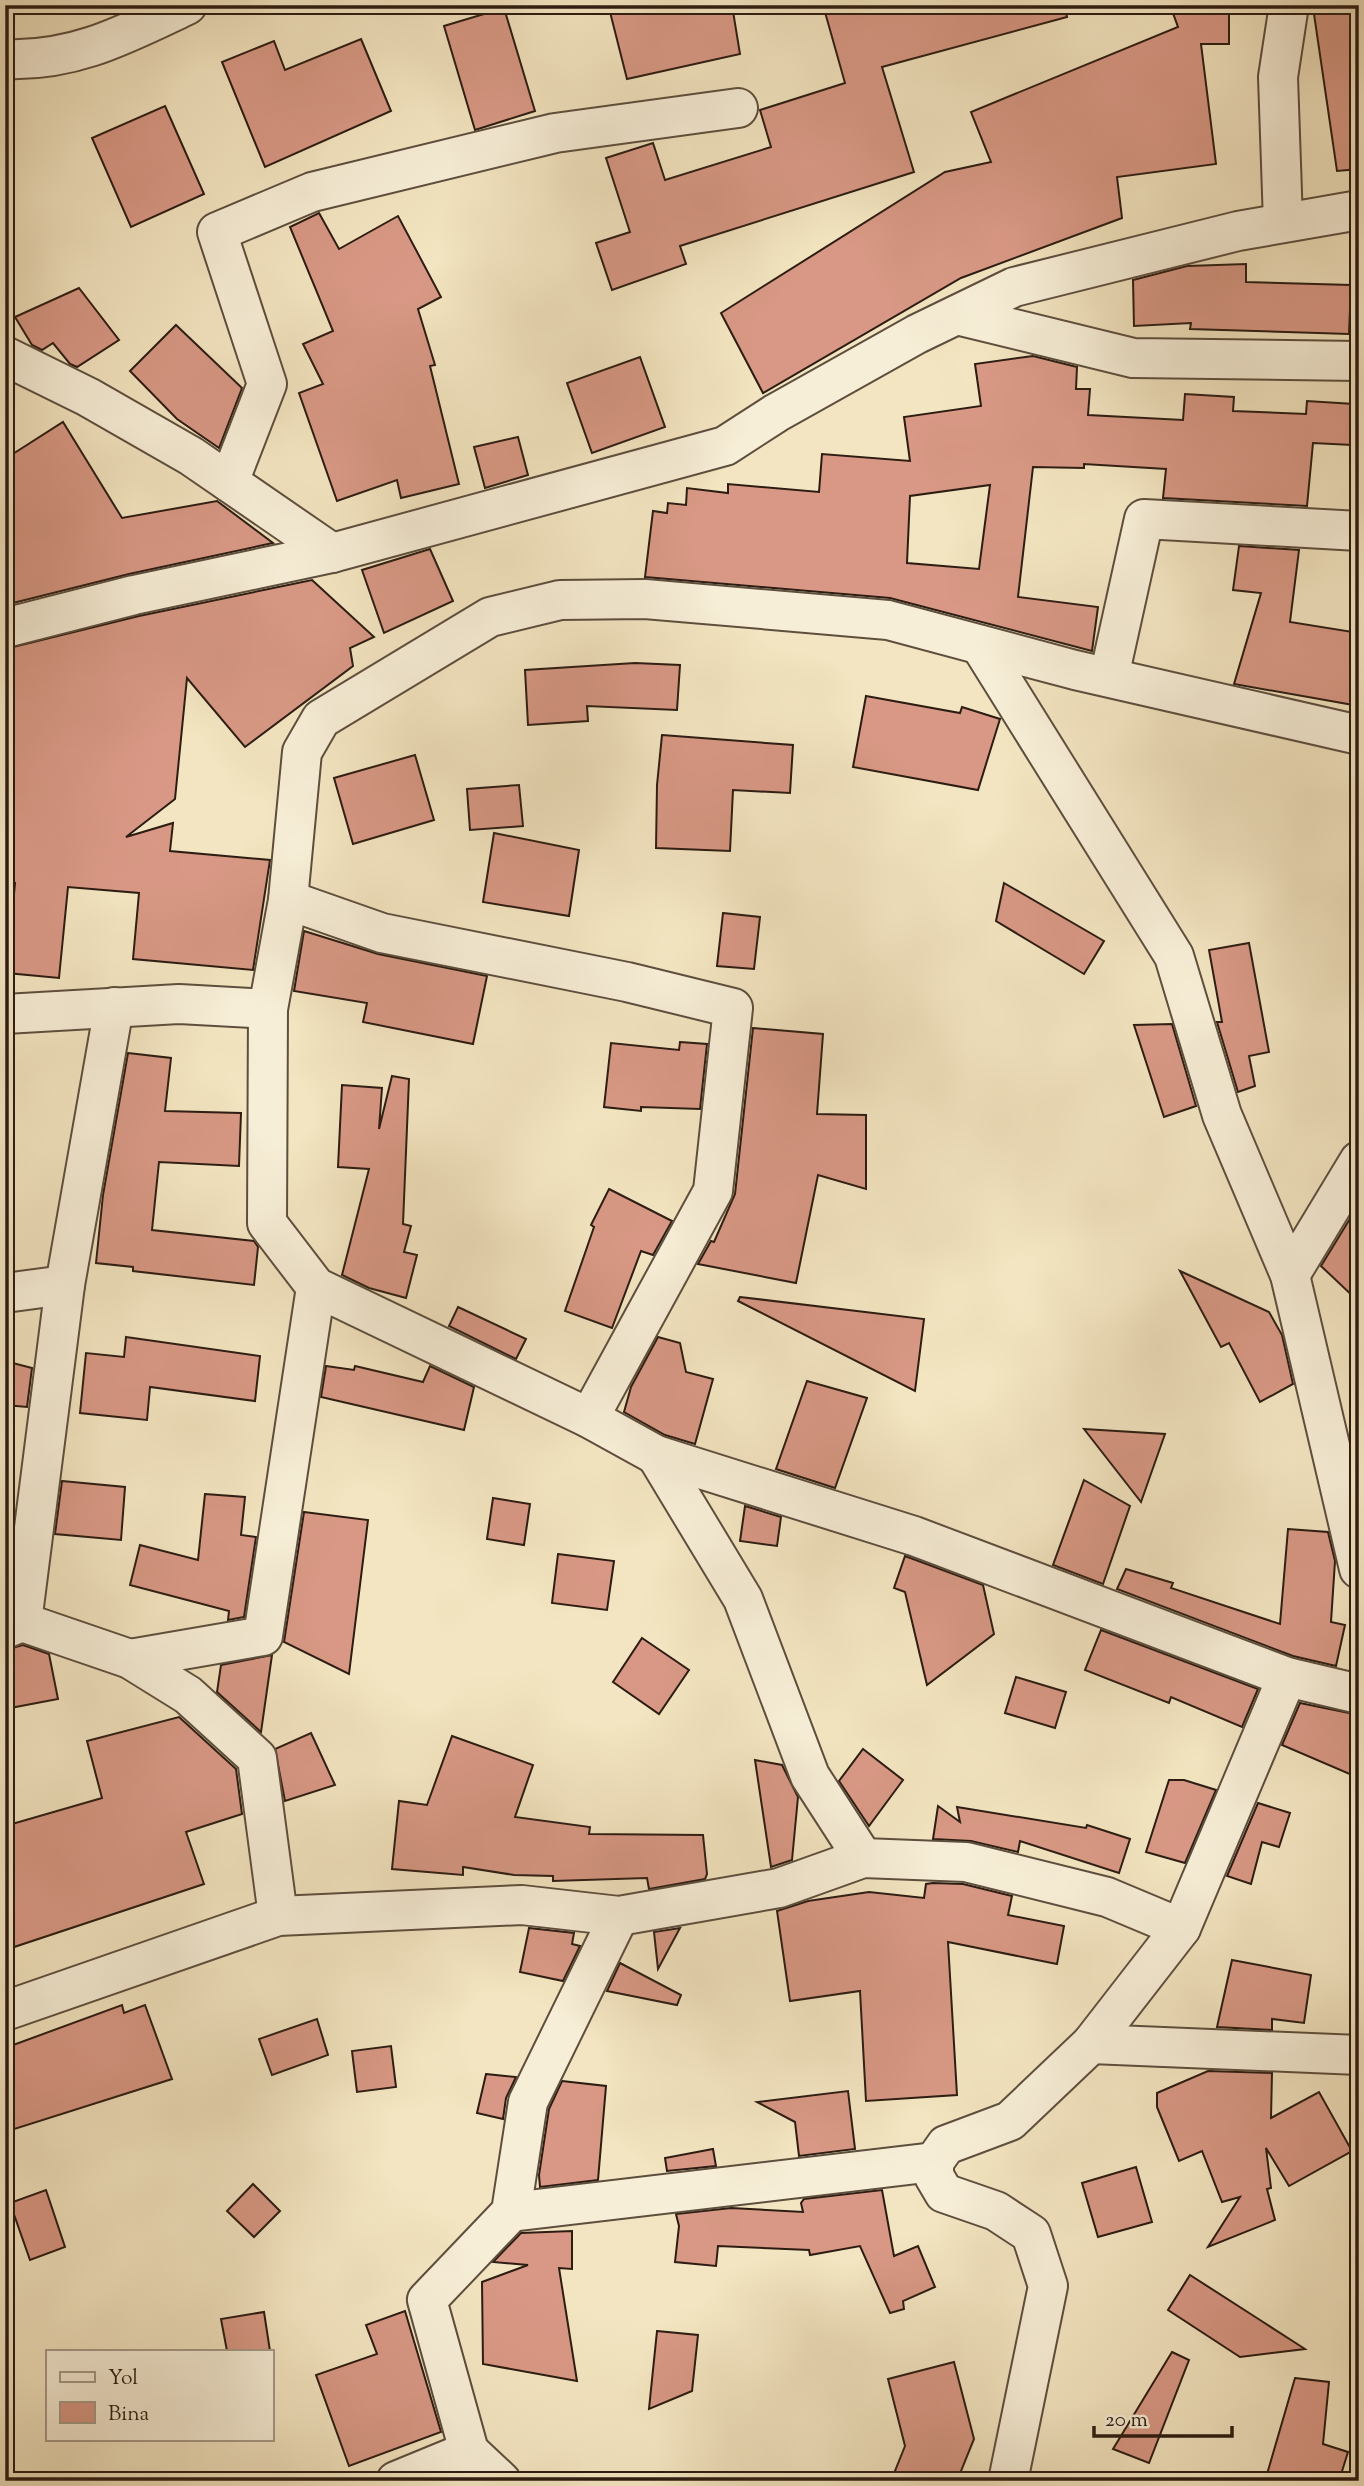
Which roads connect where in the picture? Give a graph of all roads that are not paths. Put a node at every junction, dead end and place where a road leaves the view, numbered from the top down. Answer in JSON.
{"nodes":[{"id":1,"x":187,"y":5,"type":"edge"},
{"id":2,"x":1289,"y":5,"type":"edge"},
{"id":3,"x":5,"y":59,"type":"edge"},
{"id":4,"x":738,"y":108,"type":"dead end"},
{"id":5,"x":1359,"y":210,"type":"edge"},
{"id":6,"x":1283,"y":222,"type":"junction"},
{"id":7,"x":957,"y":315,"type":"junction"},
{"id":8,"x":5,"y":356,"type":"edge"},
{"id":9,"x":1359,"y":361,"type":"edge"},
{"id":10,"x":229,"y":482,"type":"junction"},
{"id":11,"x":1359,"y":531,"type":"edge"},
{"id":12,"x":332,"y":553,"type":"junction"},
{"id":13,"x":5,"y":628,"type":"edge"},
{"id":14,"x":980,"y":645,"type":"junction"},
{"id":15,"x":1109,"y":677,"type":"junction"},
{"id":16,"x":1359,"y":735,"type":"edge"},
{"id":17,"x":288,"y":900,"type":"junction"},
{"id":18,"x":114,"y":1007,"type":"junction"},
{"id":19,"x":268,"y":1009,"type":"junction"},
{"id":20,"x":5,"y":1014,"type":"edge"},
{"id":21,"x":1359,"y":1161,"type":"edge"},
{"id":22,"x":1290,"y":1275,"type":"junction"},
{"id":23,"x":65,"y":1285,"type":"junction"},
{"id":24,"x":316,"y":1287,"type":"junction"},
{"id":25,"x":5,"y":1293,"type":"edge"},
{"id":26,"x":589,"y":1418,"type":"junction"},
{"id":27,"x":656,"y":1455,"type":"junction"},
{"id":28,"x":1359,"y":1569,"type":"edge"},
{"id":29,"x":14,"y":1626,"type":"edge"},
{"id":30,"x":130,"y":1659,"type":"junction"},
{"id":31,"x":1287,"y":1677,"type":"junction"},
{"id":32,"x":1359,"y":1694,"type":"edge"},
{"id":33,"x":863,"y":1858,"type":"junction"},
{"id":34,"x":278,"y":1916,"type":"junction"},
{"id":35,"x":619,"y":1916,"type":"junction"},
{"id":36,"x":1181,"y":1928,"type":"junction"},
{"id":37,"x":5,"y":2011,"type":"edge"},
{"id":38,"x":1091,"y":2044,"type":"junction"},
{"id":39,"x":1359,"y":2055,"type":"edge"},
{"id":40,"x":934,"y":2162,"type":"junction"},
{"id":41,"x":512,"y":2213,"type":"junction"},
{"id":42,"x":469,"y":2451,"type":"junction"},
{"id":43,"x":396,"y":2481,"type":"edge"},
{"id":44,"x":501,"y":2481,"type":"edge"},
{"id":45,"x":1008,"y":2481,"type":"edge"}],
"edges":[{"from":1,"to":3,"type":"street"},
{"from":2,"to":6,"type":"street"},
{"from":4,"to":10,"type":"street"},
{"from":5,"to":6,"type":"street"},
{"from":6,"to":7,"type":"street"},
{"from":7,"to":9,"type":"street"},
{"from":7,"to":12,"type":"street"},
{"from":8,"to":10,"type":"street"},
{"from":10,"to":12,"type":"street"},
{"from":11,"to":15,"type":"street"},
{"from":12,"to":13,"type":"street"},
{"from":14,"to":15,"type":"street"},
{"from":14,"to":17,"type":"street"},
{"from":14,"to":22,"type":"street"},
{"from":15,"to":16,"type":"street"},
{"from":17,"to":19,"type":"street"},
{"from":17,"to":26,"type":"street"},
{"from":18,"to":19,"type":"street"},
{"from":18,"to":20,"type":"street"},
{"from":18,"to":23,"type":"street"},
{"from":19,"to":24,"type":"street"},
{"from":21,"to":22,"type":"street"},
{"from":22,"to":28,"type":"street"},
{"from":23,"to":25,"type":"street"},
{"from":23,"to":29,"type":"street"},
{"from":24,"to":26,"type":"street"},
{"from":24,"to":30,"type":"street"},
{"from":26,"to":27,"type":"street"},
{"from":27,"to":31,"type":"street"},
{"from":27,"to":33,"type":"street"},
{"from":29,"to":30,"type":"street"},
{"from":30,"to":34,"type":"street"},
{"from":31,"to":32,"type":"street"},
{"from":31,"to":36,"type":"street"},
{"from":33,"to":35,"type":"street"},
{"from":33,"to":36,"type":"street"},
{"from":34,"to":35,"type":"street"},
{"from":34,"to":37,"type":"street"},
{"from":35,"to":41,"type":"street"},
{"from":36,"to":38,"type":"street"},
{"from":38,"to":39,"type":"street"},
{"from":38,"to":40,"type":"street"},
{"from":40,"to":41,"type":"street"},
{"from":40,"to":45,"type":"street"},
{"from":41,"to":42,"type":"street"},
{"from":42,"to":43,"type":"street"},
{"from":42,"to":44,"type":"street"}]}
